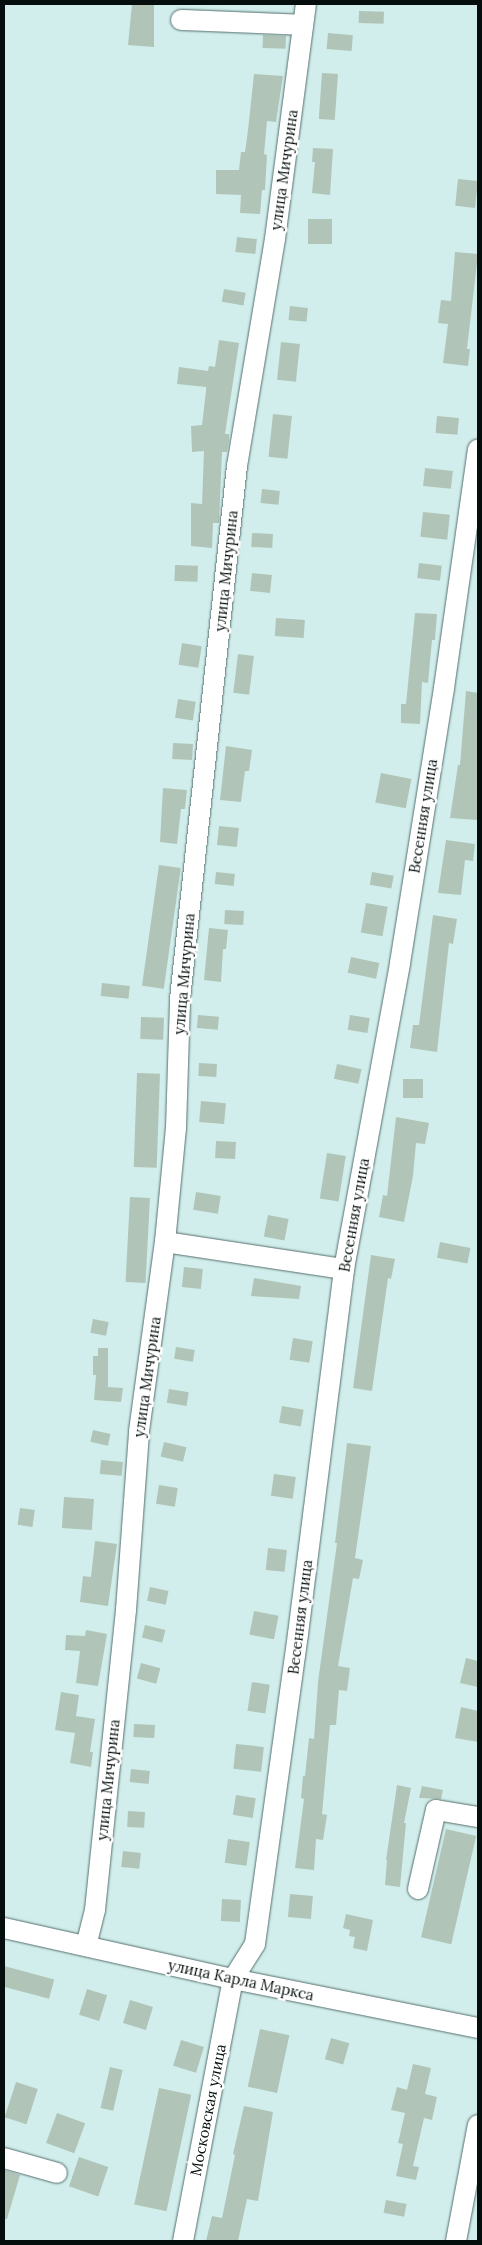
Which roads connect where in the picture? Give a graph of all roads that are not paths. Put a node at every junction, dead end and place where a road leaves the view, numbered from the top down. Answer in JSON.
{"nodes":[{"id":1,"x":306,"y":4,"type":"edge"},
{"id":2,"x":181,"y":20,"type":"dead end"},
{"id":3,"x":303,"y":25,"type":"junction"},
{"id":4,"x":478,"y":449,"type":"edge"},
{"id":5,"x":165,"y":1242,"type":"junction"},
{"id":6,"x":344,"y":1269,"type":"junction"},
{"id":7,"x":478,"y":1817,"type":"edge"},
{"id":8,"x":418,"y":1889,"type":"dead end"},
{"id":9,"x":4,"y":1928,"type":"edge"},
{"id":10,"x":86,"y":1946,"type":"junction"},
{"id":11,"x":234,"y":1979,"type":"junction"},
{"id":12,"x":478,"y":2028,"type":"edge"},
{"id":13,"x":478,"y":2125,"type":"edge"},
{"id":14,"x":4,"y":2158,"type":"edge"},
{"id":15,"x":57,"y":2173,"type":"dead end"},
{"id":16,"x":183,"y":2241,"type":"edge"},
{"id":17,"x":456,"y":2241,"type":"edge"}],
"edges":[{"from":1,"to":3,"type":"street","name":"улица Мичурина"},
{"from":2,"to":3,"type":"street"},
{"from":3,"to":5,"type":"street","name":"улица Мичурина"},
{"from":4,"to":6,"type":"street","name":"Весенняя улица"},
{"from":5,"to":6,"type":"street"},
{"from":5,"to":10,"type":"street","name":"улица Мичурина"},
{"from":6,"to":11,"type":"street","name":"Весенняя улица"},
{"from":7,"to":8,"type":"street"},
{"from":9,"to":10,"type":"street","name":"улица Карла Маркса"},
{"from":10,"to":11,"type":"street","name":"улица Карла Маркса"},
{"from":11,"to":12,"type":"street","name":"улица Карла Маркса"},
{"from":11,"to":16,"type":"street","name":"Московская улица"},
{"from":13,"to":17,"type":"street"},
{"from":14,"to":15,"type":"street"}]}
